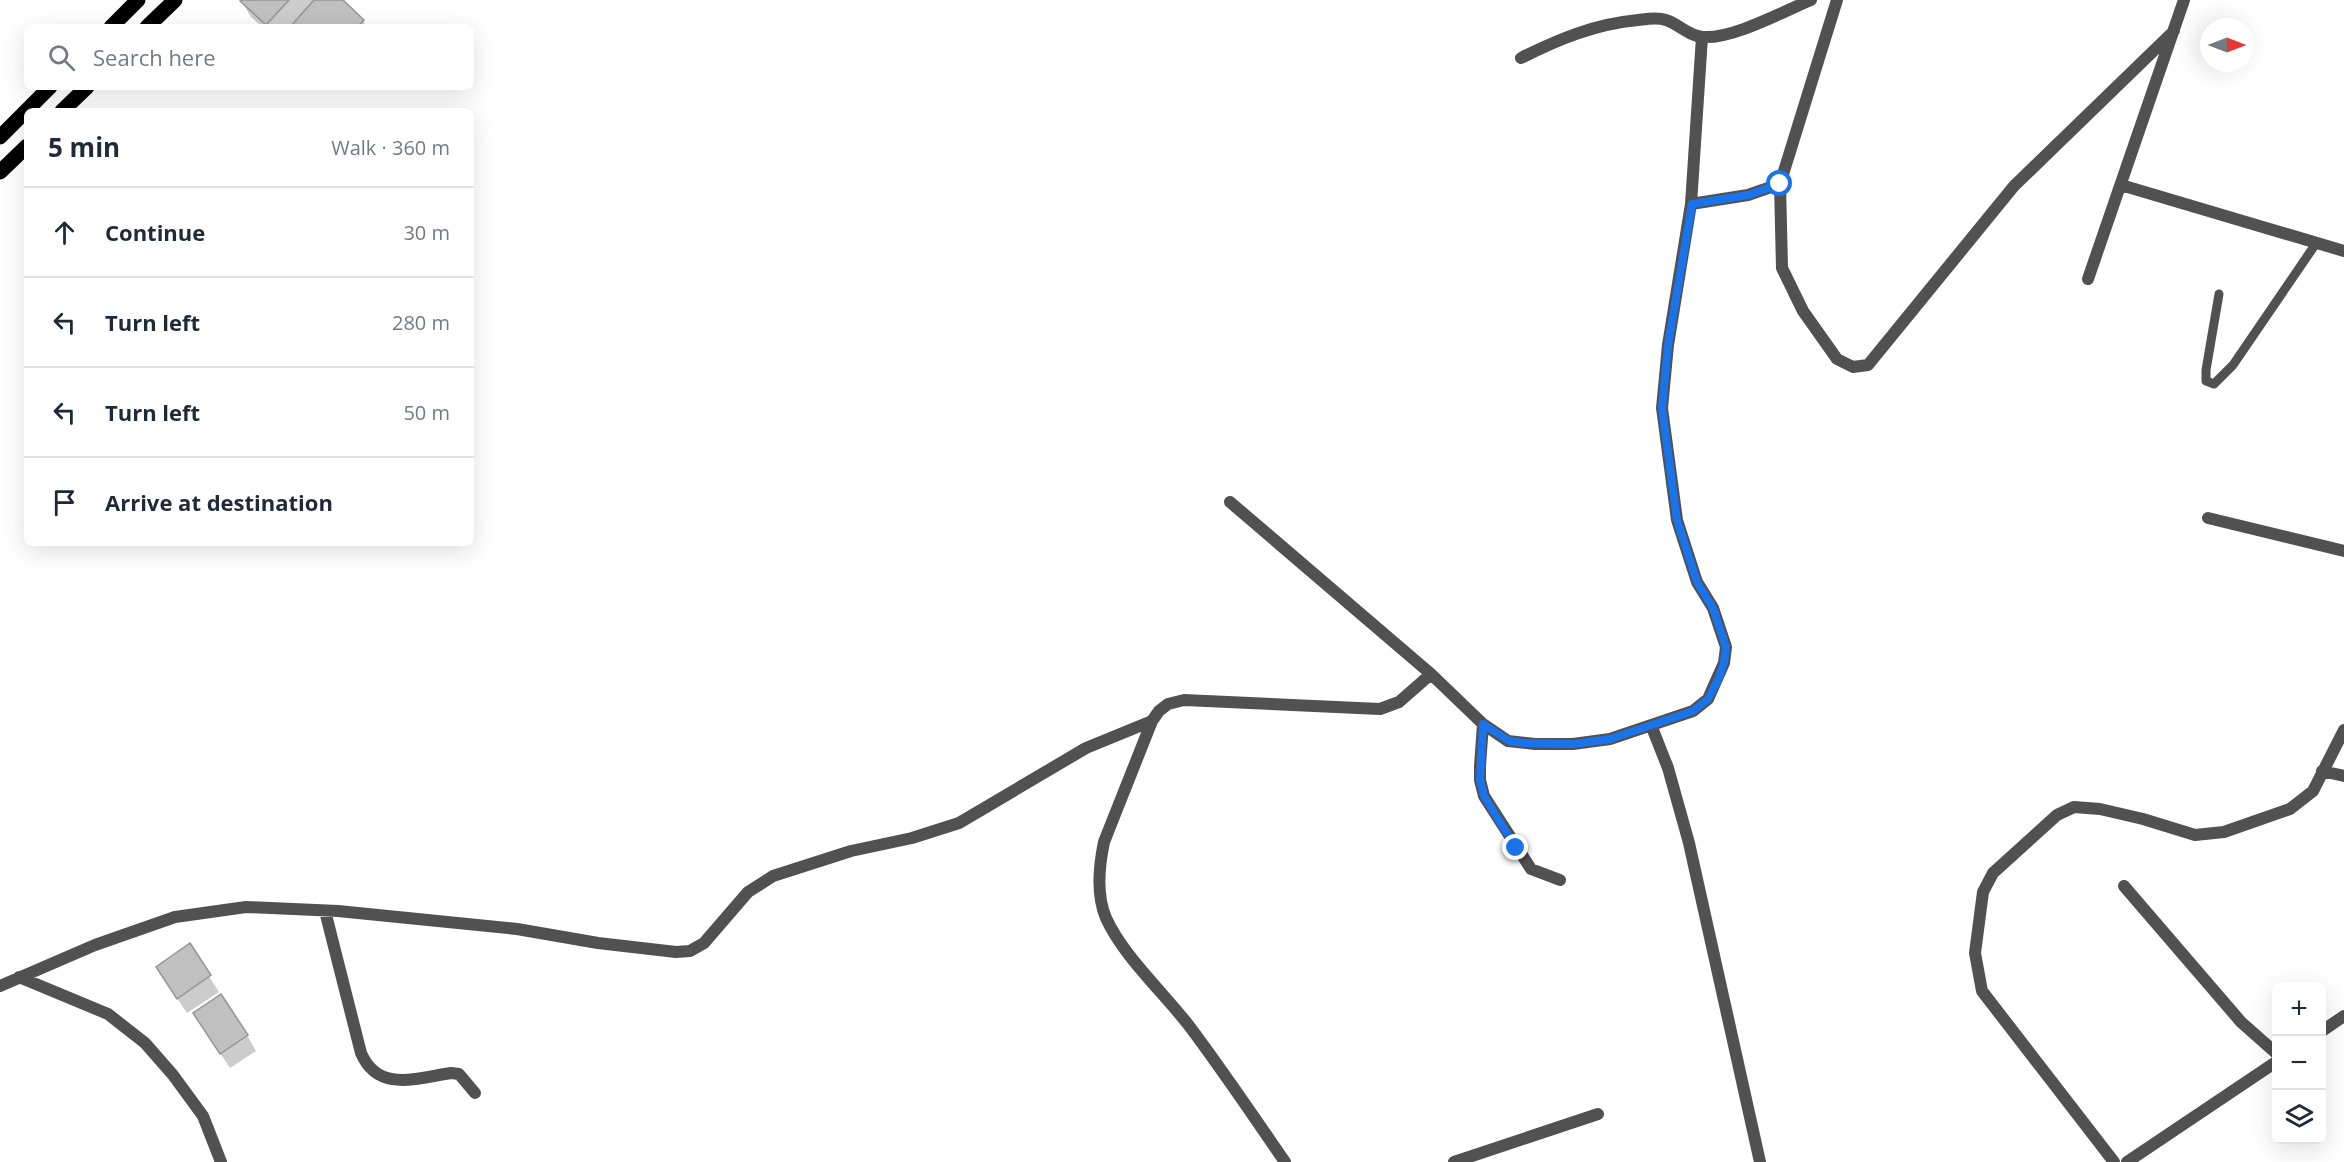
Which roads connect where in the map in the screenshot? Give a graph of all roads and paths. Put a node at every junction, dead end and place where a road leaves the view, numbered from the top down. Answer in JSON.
{"nodes":[{"id":1,"x":138,"y":0,"type":"edge"},
{"id":2,"x":175,"y":0,"type":"edge"},
{"id":3,"x":1811,"y":0,"type":"edge"},
{"id":4,"x":1837,"y":0,"type":"edge"},
{"id":5,"x":2184,"y":0,"type":"edge"},
{"id":6,"x":114,"y":24,"type":"edge"},
{"id":7,"x":150,"y":24,"type":"edge"},
{"id":8,"x":2174,"y":31,"type":"junction"},
{"id":9,"x":1702,"y":37,"type":"junction"},
{"id":10,"x":1521,"y":58,"type":"dead end"},
{"id":11,"x":47,"y":90,"type":"edge"},
{"id":12,"x":84,"y":90,"type":"edge"},
{"id":13,"x":29,"y":108,"type":"edge"},
{"id":14,"x":65,"y":108,"type":"edge"},
{"id":15,"x":24,"y":113,"type":"edge"},
{"id":16,"x":0,"y":137,"type":"edge"},
{"id":17,"x":24,"y":149,"type":"edge"},
{"id":18,"x":0,"y":172,"type":"edge"},
{"id":19,"x":1780,"y":184,"type":"junction"},
{"id":20,"x":2121,"y":185,"type":"junction"},
{"id":21,"x":1692,"y":204,"type":"junction"},
{"id":22,"x":2317,"y":242,"type":"junction"},
{"id":23,"x":2344,"y":251,"type":"edge"},
{"id":24,"x":2088,"y":279,"type":"dead end"},
{"id":25,"x":2219,"y":294,"type":"dead end"},
{"id":26,"x":1230,"y":502,"type":"dead end"},
{"id":27,"x":2208,"y":518,"type":"dead end"},
{"id":28,"x":2344,"y":552,"type":"edge"},
{"id":29,"x":1431,"y":674,"type":"junction"},
{"id":30,"x":1152,"y":721,"type":"junction"},
{"id":31,"x":1483,"y":724,"type":"junction"},
{"id":32,"x":1651,"y":725,"type":"junction"},
{"id":33,"x":2344,"y":730,"type":"edge"},
{"id":34,"x":2322,"y":771,"type":"junction"},
{"id":35,"x":2344,"y":776,"type":"edge"},
{"id":36,"x":1560,"y":880,"type":"dead end"},
{"id":37,"x":2124,"y":886,"type":"dead end"},
{"id":38,"x":325,"y":910,"type":"junction"},
{"id":39,"x":19,"y":977,"type":"junction"},
{"id":40,"x":0,"y":986,"type":"edge"},
{"id":41,"x":2344,"y":1016,"type":"edge"},
{"id":42,"x":2326,"y":1028,"type":"edge"},
{"id":43,"x":2272,"y":1049,"type":"edge"},
{"id":44,"x":2272,"y":1065,"type":"edge"},
{"id":45,"x":475,"y":1093,"type":"dead end"},
{"id":46,"x":1598,"y":1114,"type":"dead end"},
{"id":47,"x":221,"y":1162,"type":"edge"},
{"id":48,"x":1285,"y":1162,"type":"edge"},
{"id":49,"x":1454,"y":1162,"type":"edge"},
{"id":50,"x":1760,"y":1162,"type":"edge"},
{"id":51,"x":2114,"y":1162,"type":"edge"},
{"id":52,"x":2127,"y":1162,"type":"edge"}],
"edges":[{"from":1,"to":6,"type":"main road"},
{"from":2,"to":7,"type":"main road"},
{"from":3,"to":9,"type":"street"},
{"from":4,"to":19,"type":"street"},
{"from":5,"to":8,"type":"street"},
{"from":8,"to":19,"type":"street"},
{"from":8,"to":20,"type":"street"},
{"from":9,"to":10,"type":"street"},
{"from":9,"to":21,"type":"street"},
{"from":11,"to":13,"type":"main road"},
{"from":12,"to":14,"type":"main road"},
{"from":15,"to":16,"type":"main road"},
{"from":17,"to":18,"type":"main road"},
{"from":19,"to":21,"type":"street"},
{"from":20,"to":22,"type":"street"},
{"from":20,"to":24,"type":"street"},
{"from":21,"to":32,"type":"street"},
{"from":22,"to":23,"type":"street"},
{"from":22,"to":25,"type":"lane"},
{"from":26,"to":29,"type":"street"},
{"from":27,"to":28,"type":"street"},
{"from":29,"to":30,"type":"street"},
{"from":29,"to":31,"type":"street"},
{"from":30,"to":38,"type":"street"},
{"from":30,"to":48,"type":"street"},
{"from":31,"to":32,"type":"street"},
{"from":31,"to":36,"type":"street"},
{"from":32,"to":50,"type":"street"},
{"from":33,"to":34,"type":"street"},
{"from":34,"to":35,"type":"street"},
{"from":34,"to":51,"type":"street"},
{"from":37,"to":43,"type":"street"},
{"from":38,"to":39,"type":"street"},
{"from":38,"to":45,"type":"street"},
{"from":39,"to":40,"type":"street"},
{"from":39,"to":47,"type":"street"},
{"from":41,"to":42,"type":"street"},
{"from":44,"to":52,"type":"street"},
{"from":46,"to":49,"type":"street"}]}
